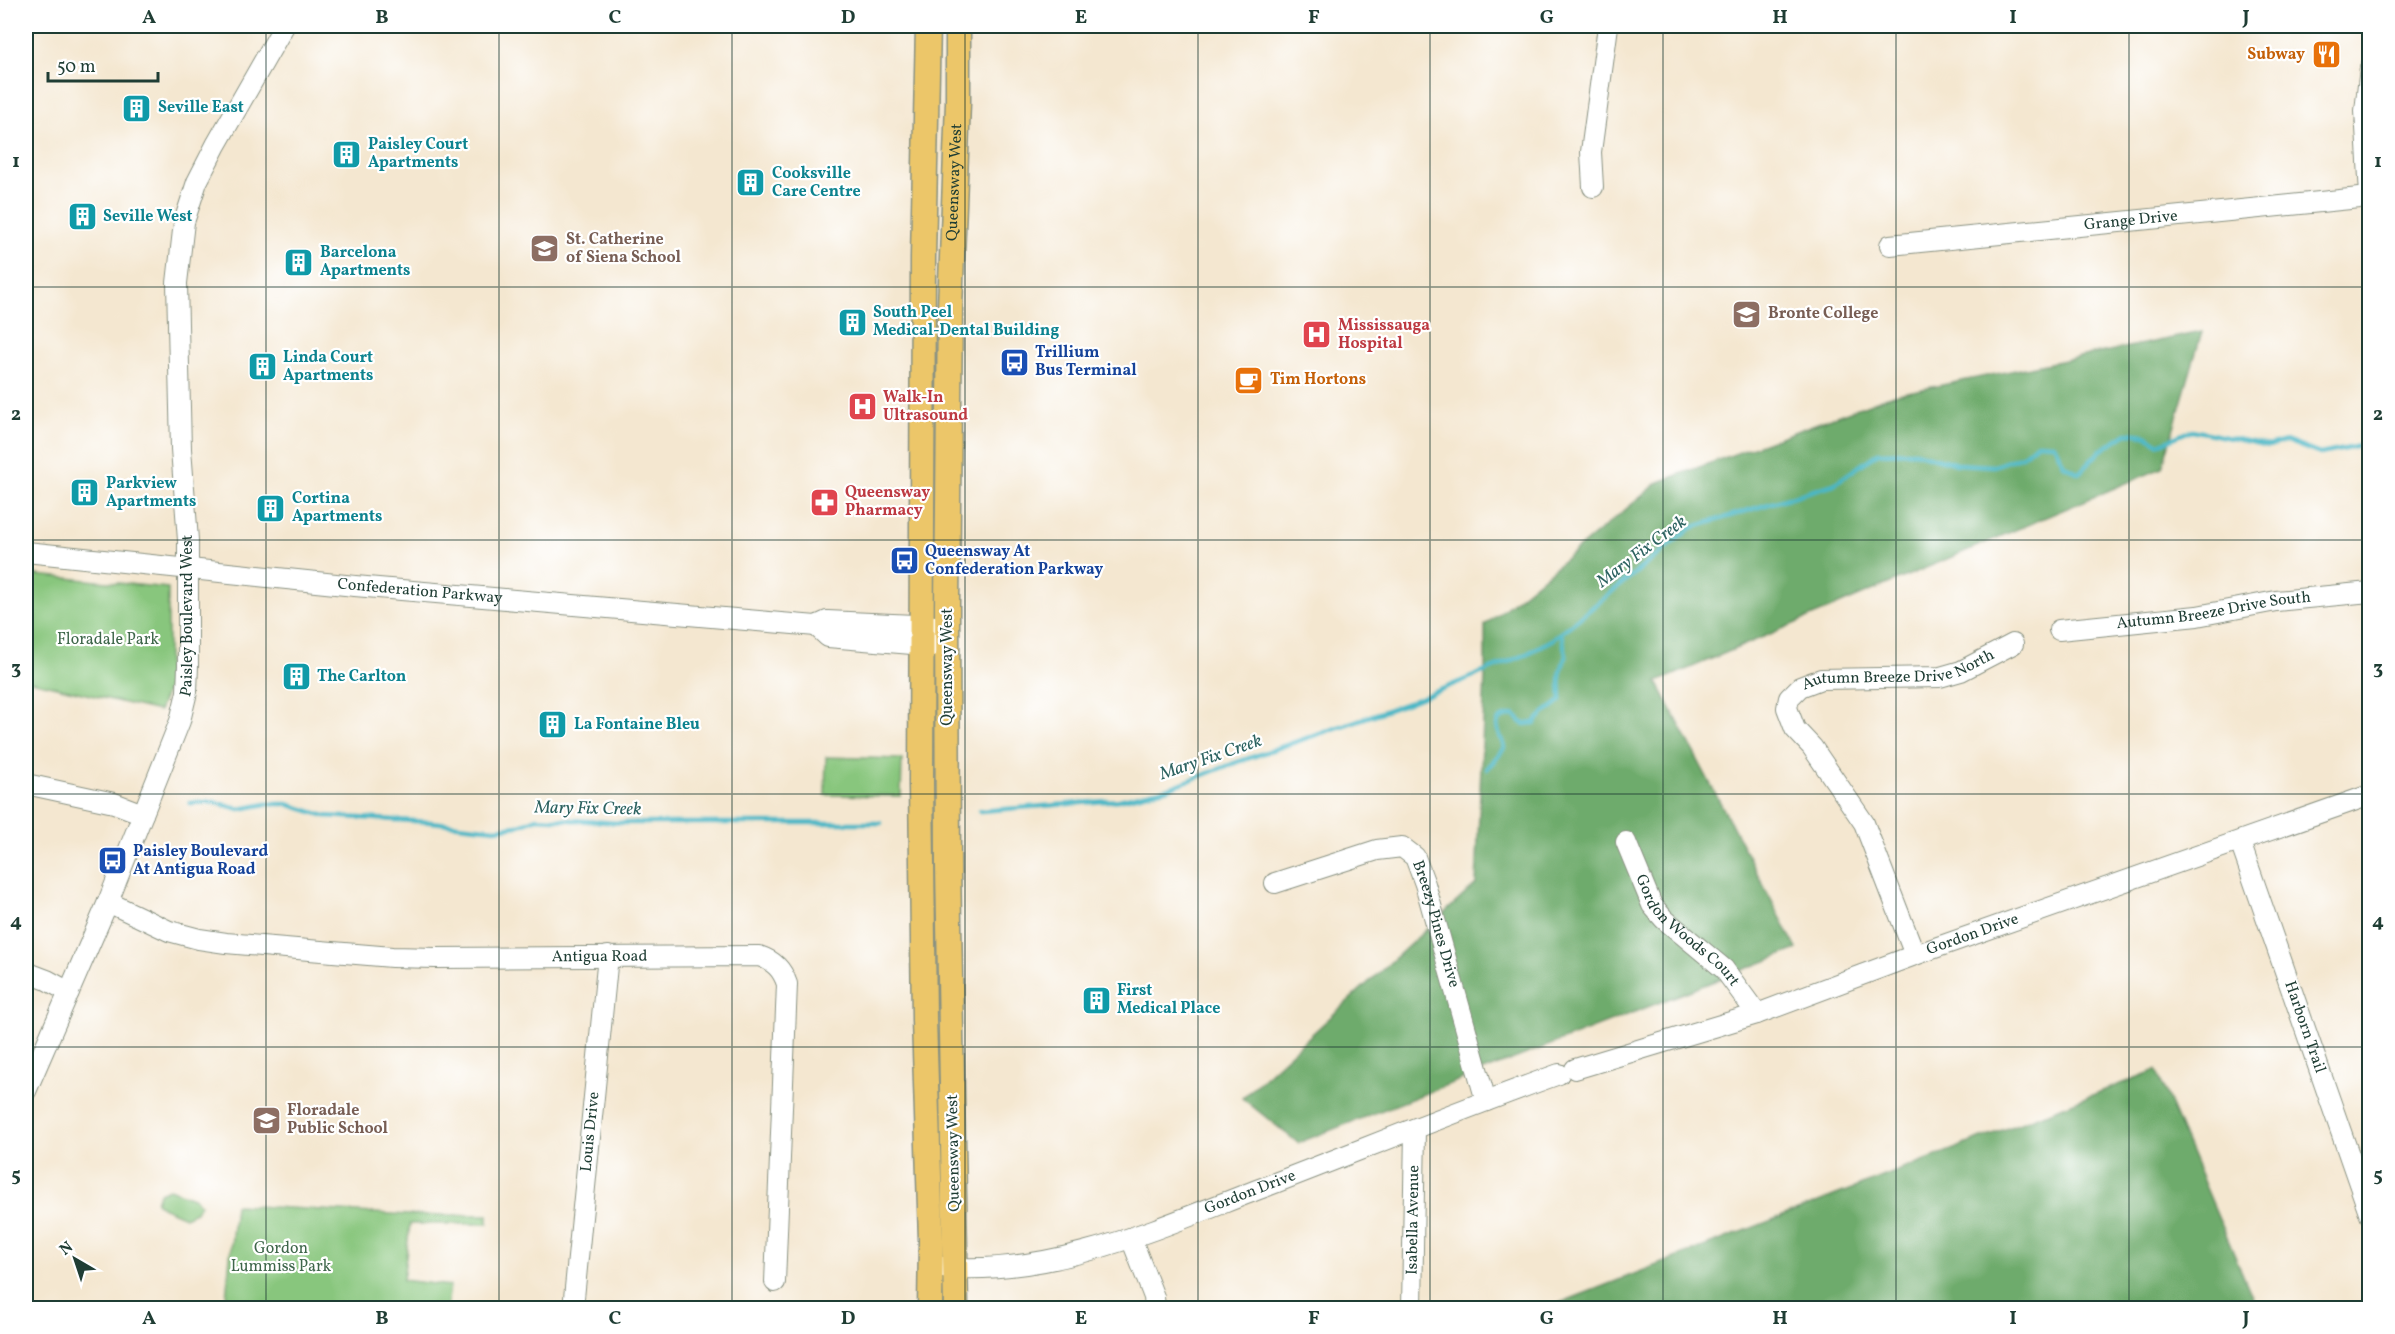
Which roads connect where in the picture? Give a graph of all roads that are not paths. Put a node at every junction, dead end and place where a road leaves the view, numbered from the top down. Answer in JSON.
{"nodes":[{"id":1,"x":284,"y":26,"type":"edge"},
{"id":2,"x":928,"y":26,"type":"edge"},
{"id":3,"x":958,"y":26,"type":"edge"},
{"id":4,"x":1608,"y":26,"type":"edge"},
{"id":5,"x":2370,"y":68,"type":"edge"},
{"id":6,"x":2368,"y":146,"type":"edge"},
{"id":7,"x":1593,"y":187,"type":"dead end"},
{"id":8,"x":2370,"y":196,"type":"edge"},
{"id":9,"x":1890,"y":245,"type":"dead end"},
{"id":10,"x":26,"y":552,"type":"edge"},
{"id":11,"x":187,"y":568,"type":"junction"},
{"id":12,"x":2370,"y":592,"type":"edge"},
{"id":13,"x":2059,"y":630,"type":"dead end"},
{"id":14,"x":922,"y":635,"type":"junction"},
{"id":15,"x":948,"y":637,"type":"junction"},
{"id":16,"x":2013,"y":644,"type":"dead end"},
{"id":17,"x":26,"y":784,"type":"edge"},
{"id":18,"x":2370,"y":795,"type":"edge"},
{"id":19,"x":143,"y":814,"type":"junction"},
{"id":20,"x":1626,"y":842,"type":"dead end"},
{"id":21,"x":2241,"y":842,"type":"junction"},
{"id":22,"x":1275,"y":883,"type":"dead end"},
{"id":23,"x":108,"y":902,"type":"junction"},
{"id":24,"x":608,"y":956,"type":"junction"},
{"id":25,"x":1915,"y":956,"type":"junction"},
{"id":26,"x":26,"y":972,"type":"edge"},
{"id":27,"x":69,"y":992,"type":"junction"},
{"id":28,"x":1757,"y":1014,"type":"junction"},
{"id":29,"x":26,"y":1091,"type":"edge"},
{"id":30,"x":1486,"y":1101,"type":"junction"},
{"id":31,"x":1415,"y":1129,"type":"junction"},
{"id":32,"x":2370,"y":1215,"type":"edge"},
{"id":33,"x":1131,"y":1238,"type":"junction"},
{"id":34,"x":930,"y":1266,"type":"junction"},
{"id":35,"x":956,"y":1268,"type":"junction"},
{"id":36,"x":775,"y":1282,"type":"dead end"},
{"id":37,"x":573,"y":1308,"type":"edge"},
{"id":38,"x":930,"y":1308,"type":"edge"},
{"id":39,"x":956,"y":1308,"type":"edge"},
{"id":40,"x":1155,"y":1308,"type":"edge"},
{"id":41,"x":1412,"y":1308,"type":"edge"}],
"edges":[{"from":1,"to":11,"type":"street","name":"Paisley Boulevard West"},
{"from":2,"to":14,"type":"main road","name":"Queensway West"},
{"from":3,"to":15,"type":"main road","name":"Queensway West"},
{"from":4,"to":7,"type":"street"},
{"from":5,"to":6,"type":"street"},
{"from":6,"to":8,"type":"street"},
{"from":8,"to":9,"type":"street","name":"Grange Drive"},
{"from":10,"to":11,"type":"street","name":"Confederation Parkway"},
{"from":11,"to":14,"type":"street","name":"Confederation Parkway"},
{"from":11,"to":19,"type":"street","name":"Paisley Boulevard West"},
{"from":12,"to":13,"type":"street","name":"Autumn Breeze Drive South"},
{"from":14,"to":15,"type":"street","name":"Confederation Parkway"},
{"from":14,"to":34,"type":"main road","name":"Queensway West"},
{"from":15,"to":35,"type":"main road","name":"Queensway West"},
{"from":16,"to":25,"type":"street","name":"Autumn Breeze Drive North"},
{"from":17,"to":19,"type":"street"},
{"from":18,"to":21,"type":"street","name":"Gordon Drive"},
{"from":19,"to":23,"type":"street","name":"Paisley Boulevard West"},
{"from":20,"to":28,"type":"street","name":"Gordon Woods Court"},
{"from":21,"to":25,"type":"street","name":"Gordon Drive"},
{"from":21,"to":32,"type":"street","name":"Harborn Trail"},
{"from":22,"to":30,"type":"street","name":"Breezy Pines Drive"},
{"from":23,"to":24,"type":"street","name":"Antigua Road"},
{"from":23,"to":27,"type":"street","name":"Paisley Boulevard West"},
{"from":24,"to":36,"type":"street","name":"Antigua Road"},
{"from":24,"to":37,"type":"street","name":"Louis Drive"},
{"from":25,"to":28,"type":"street","name":"Gordon Drive"},
{"from":26,"to":27,"type":"street"},
{"from":27,"to":29,"type":"street","name":"Paisley Boulevard West"},
{"from":28,"to":30,"type":"street","name":"Gordon Drive"},
{"from":30,"to":31,"type":"street","name":"Gordon Drive"},
{"from":31,"to":33,"type":"street","name":"Gordon Drive"},
{"from":31,"to":41,"type":"street","name":"Isabella Avenue"},
{"from":33,"to":35,"type":"street","name":"Gordon Drive"},
{"from":33,"to":40,"type":"street"},
{"from":34,"to":35,"type":"street","name":"Gordon Drive"},
{"from":34,"to":38,"type":"main road","name":"Queensway West"},
{"from":35,"to":39,"type":"main road","name":"Queensway West"}]}
